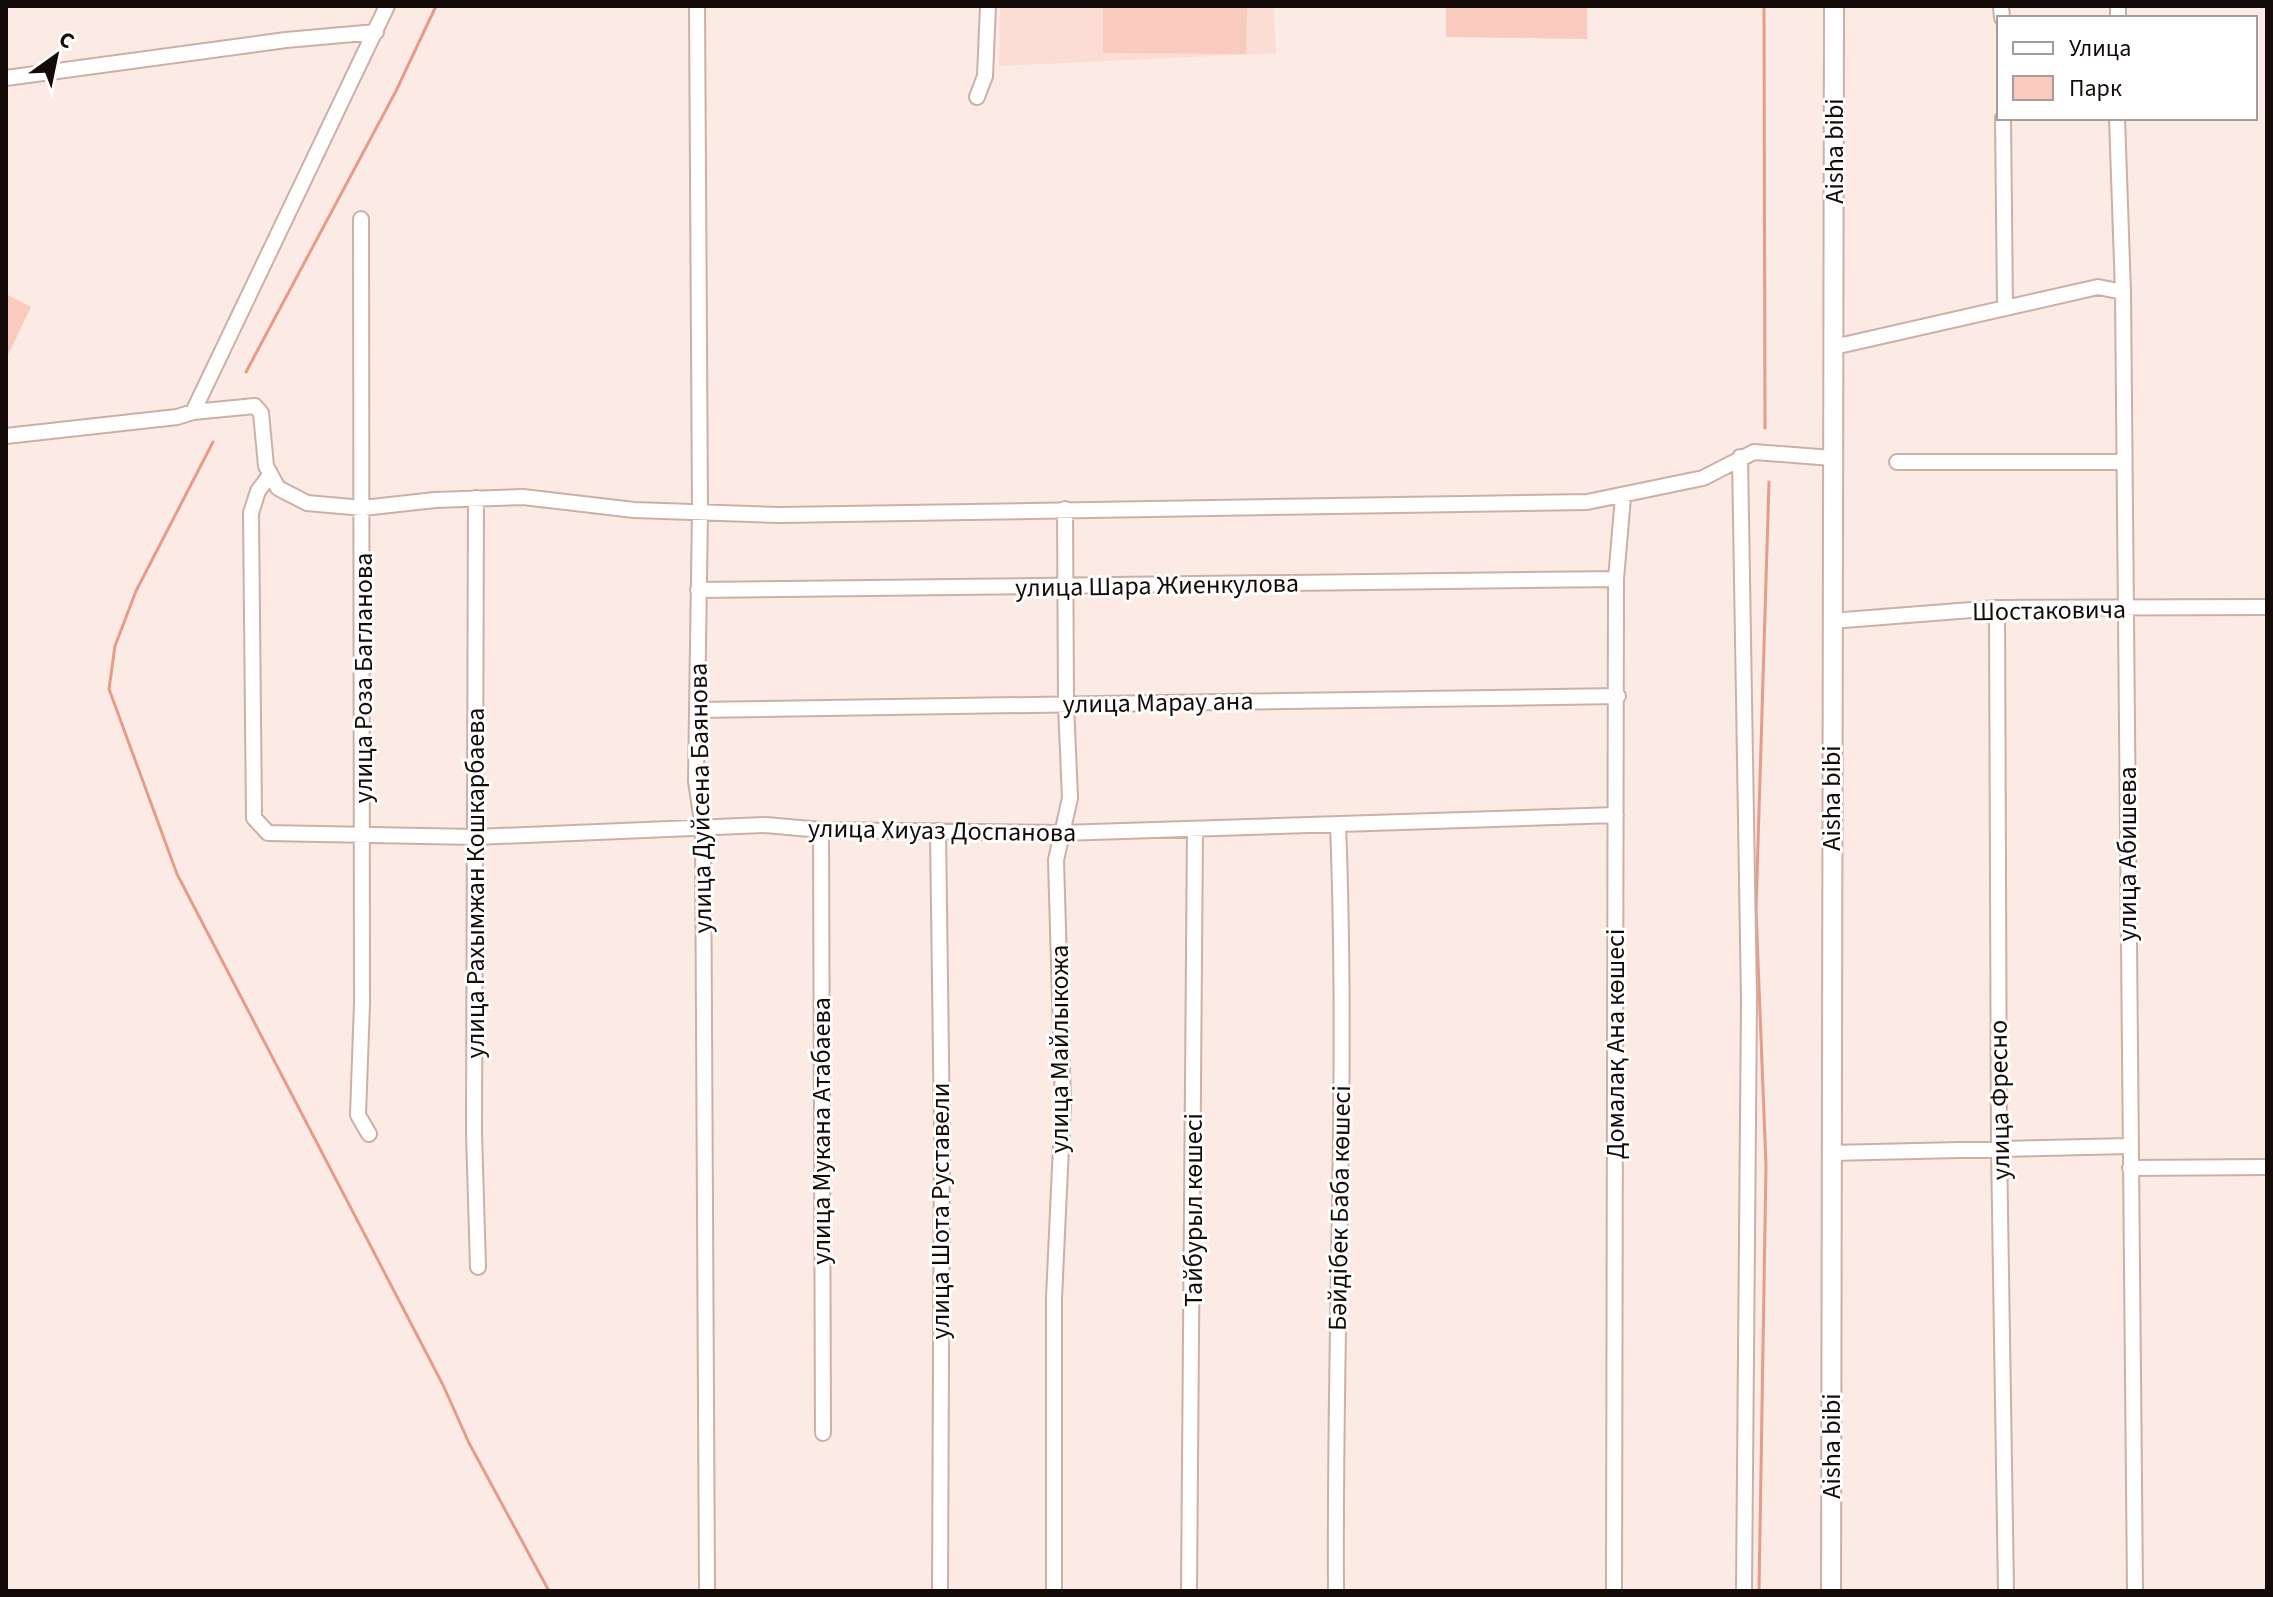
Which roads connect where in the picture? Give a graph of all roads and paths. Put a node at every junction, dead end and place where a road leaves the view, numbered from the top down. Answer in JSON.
{"nodes":[{"id":1,"x":387,"y":6,"type":"edge"},
{"id":2,"x":697,"y":6,"type":"edge"},
{"id":3,"x":988,"y":6,"type":"edge"},
{"id":4,"x":1834,"y":6,"type":"edge"},
{"id":5,"x":376,"y":32,"type":"junction"},
{"id":6,"x":6,"y":78,"type":"edge"},
{"id":7,"x":977,"y":97,"type":"dead end"},
{"id":8,"x":2003,"y":120,"type":"edge"},
{"id":9,"x":2117,"y":120,"type":"edge"},
{"id":10,"x":361,"y":219,"type":"dead end"},
{"id":11,"x":2123,"y":292,"type":"junction"},
{"id":12,"x":2005,"y":306,"type":"junction"},
{"id":13,"x":1834,"y":347,"type":"junction"},
{"id":14,"x":193,"y":412,"type":"junction"},
{"id":15,"x":6,"y":436,"type":"edge"},
{"id":16,"x":1747,"y":455,"type":"junction"},
{"id":17,"x":1832,"y":458,"type":"junction"},
{"id":18,"x":1897,"y":462,"type":"dead end"},
{"id":19,"x":2124,"y":462,"type":"junction"},
{"id":20,"x":270,"y":475,"type":"junction"},
{"id":21,"x":1623,"y":497,"type":"junction"},
{"id":22,"x":476,"y":498,"type":"junction"},
{"id":23,"x":363,"y":508,"type":"junction"},
{"id":24,"x":1065,"y":509,"type":"junction"},
{"id":25,"x":700,"y":511,"type":"junction"},
{"id":26,"x":1616,"y":579,"type":"junction"},
{"id":27,"x":1067,"y":588,"type":"junction"},
{"id":28,"x":698,"y":590,"type":"junction"},
{"id":29,"x":2267,"y":607,"type":"edge"},
{"id":30,"x":1997,"y":608,"type":"junction"},
{"id":31,"x":2125,"y":608,"type":"junction"},
{"id":32,"x":1831,"y":621,"type":"junction"},
{"id":33,"x":1618,"y":696,"type":"junction"},
{"id":34,"x":1066,"y":704,"type":"junction"},
{"id":35,"x":697,"y":710,"type":"junction"},
{"id":36,"x":1616,"y":815,"type":"junction"},
{"id":37,"x":1338,"y":825,"type":"junction"},
{"id":38,"x":703,"y":829,"type":"junction"},
{"id":39,"x":1195,"y":829,"type":"junction"},
{"id":40,"x":821,"y":830,"type":"junction"},
{"id":41,"x":938,"y":831,"type":"junction"},
{"id":42,"x":1061,"y":833,"type":"junction"},
{"id":43,"x":362,"y":836,"type":"junction"},
{"id":44,"x":475,"y":837,"type":"junction"},
{"id":45,"x":369,"y":1134,"type":"dead end"},
{"id":46,"x":2129,"y":1146,"type":"junction"},
{"id":47,"x":1999,"y":1147,"type":"junction"},
{"id":48,"x":1830,"y":1153,"type":"junction"},
{"id":49,"x":2267,"y":1167,"type":"edge"},
{"id":50,"x":2130,"y":1168,"type":"junction"},
{"id":51,"x":478,"y":1267,"type":"dead end"},
{"id":52,"x":823,"y":1433,"type":"dead end"},
{"id":53,"x":707,"y":1591,"type":"edge"},
{"id":54,"x":940,"y":1591,"type":"edge"},
{"id":55,"x":1054,"y":1591,"type":"edge"},
{"id":56,"x":1189,"y":1591,"type":"edge"},
{"id":57,"x":1336,"y":1591,"type":"edge"},
{"id":58,"x":1614,"y":1591,"type":"edge"},
{"id":59,"x":1744,"y":1591,"type":"edge"},
{"id":60,"x":1831,"y":1591,"type":"edge"},
{"id":61,"x":2006,"y":1591,"type":"edge"},
{"id":62,"x":2135,"y":1591,"type":"edge"}],
"edges":[{"from":1,"to":5,"type":"street"},
{"from":2,"to":25,"type":"street","name":"улица Дуйсена Баянова"},
{"from":3,"to":7,"type":"street"},
{"from":4,"to":13,"type":"main road","name":"Aisha bibi"},
{"from":5,"to":6,"type":"street"},
{"from":5,"to":14,"type":"street"},
{"from":8,"to":12,"type":"street"},
{"from":9,"to":11,"type":"street","name":"улица Абишева"},
{"from":10,"to":23,"type":"street","name":"улица Роза Багланова"},
{"from":11,"to":12,"type":"street"},
{"from":11,"to":19,"type":"street","name":"улица Абишева"},
{"from":12,"to":13,"type":"street"},
{"from":13,"to":17,"type":"main road","name":"Aisha bibi"},
{"from":14,"to":15,"type":"street"},
{"from":14,"to":20,"type":"street"},
{"from":16,"to":17,"type":"street"},
{"from":16,"to":21,"type":"street"},
{"from":16,"to":59,"type":"street"},
{"from":17,"to":32,"type":"main road","name":"Aisha bibi"},
{"from":18,"to":19,"type":"street"},
{"from":19,"to":31,"type":"street","name":"улица Абишева"},
{"from":20,"to":23,"type":"street"},
{"from":20,"to":43,"type":"street","name":"улица Хиуаз Доспанова"},
{"from":21,"to":24,"type":"street"},
{"from":21,"to":26,"type":"street","name":"Домалақ Ана көшесі"},
{"from":22,"to":23,"type":"street"},
{"from":22,"to":25,"type":"street"},
{"from":22,"to":44,"type":"street","name":"улица Рахымжан Кошкарбаева"},
{"from":23,"to":43,"type":"street","name":"улица Роза Багланова"},
{"from":24,"to":25,"type":"street"},
{"from":24,"to":27,"type":"street","name":"улица Майлыкожа"},
{"from":25,"to":28,"type":"street","name":"улица Дуйсена Баянова"},
{"from":26,"to":27,"type":"street","name":"улица Шара Жиенкулова"},
{"from":26,"to":33,"type":"street","name":"Домалақ Ана көшесі"},
{"from":27,"to":28,"type":"street","name":"улица Шара Жиенкулова"},
{"from":27,"to":34,"type":"street","name":"улица Майлыкожа"},
{"from":28,"to":35,"type":"street","name":"улица Дуйсена Баянова"},
{"from":29,"to":31,"type":"street","name":"Шостаковича"},
{"from":30,"to":31,"type":"street","name":"Шостаковича"},
{"from":30,"to":32,"type":"street","name":"Шостаковича"},
{"from":30,"to":47,"type":"street","name":"улица Фресно"},
{"from":31,"to":46,"type":"street","name":"улица Абишева"},
{"from":32,"to":48,"type":"main road","name":"Aisha bibi"},
{"from":33,"to":34,"type":"street","name":"улица Марау ана"},
{"from":33,"to":36,"type":"street","name":"Домалақ Ана көшесі"},
{"from":34,"to":35,"type":"street","name":"улица Марау ана"},
{"from":34,"to":42,"type":"street","name":"улица Майлыкожа"},
{"from":35,"to":38,"type":"street","name":"улица Дуйсена Баянова"},
{"from":36,"to":37,"type":"street","name":"улица Хиуаз Доспанова"},
{"from":36,"to":58,"type":"street","name":"Домалақ Ана көшесі"},
{"from":37,"to":39,"type":"street","name":"улица Хиуаз Доспанова"},
{"from":37,"to":57,"type":"street","name":"Бәйдібек Баба көшесі"},
{"from":38,"to":40,"type":"street","name":"улица Хиуаз Доспанова"},
{"from":38,"to":44,"type":"street","name":"улица Хиуаз Доспанова"},
{"from":38,"to":53,"type":"street","name":"улица Дуйсена Баянова"},
{"from":39,"to":42,"type":"street","name":"улица Хиуаз Доспанова"},
{"from":39,"to":56,"type":"street","name":"Тайбурыл көшесі"},
{"from":40,"to":41,"type":"street","name":"улица Хиуаз Доспанова"},
{"from":40,"to":52,"type":"street","name":"улица Мукана Атабаева"},
{"from":41,"to":42,"type":"street","name":"улица Хиуаз Доспанова"},
{"from":41,"to":54,"type":"street","name":"улица Шота Руставели"},
{"from":42,"to":55,"type":"street","name":"улица Майлыкожа"},
{"from":43,"to":44,"type":"street","name":"улица Хиуаз Доспанова"},
{"from":43,"to":45,"type":"street","name":"улица Роза Багланова"},
{"from":44,"to":51,"type":"street","name":"улица Рахымжан Кошкарбаева"},
{"from":46,"to":47,"type":"street"},
{"from":46,"to":50,"type":"street","name":"улица Абишева"},
{"from":47,"to":48,"type":"street"},
{"from":47,"to":61,"type":"street","name":"улица Фресно"},
{"from":48,"to":60,"type":"main road","name":"Aisha bibi"},
{"from":49,"to":50,"type":"street"},
{"from":50,"to":62,"type":"street","name":"улица Абишева"}]}
